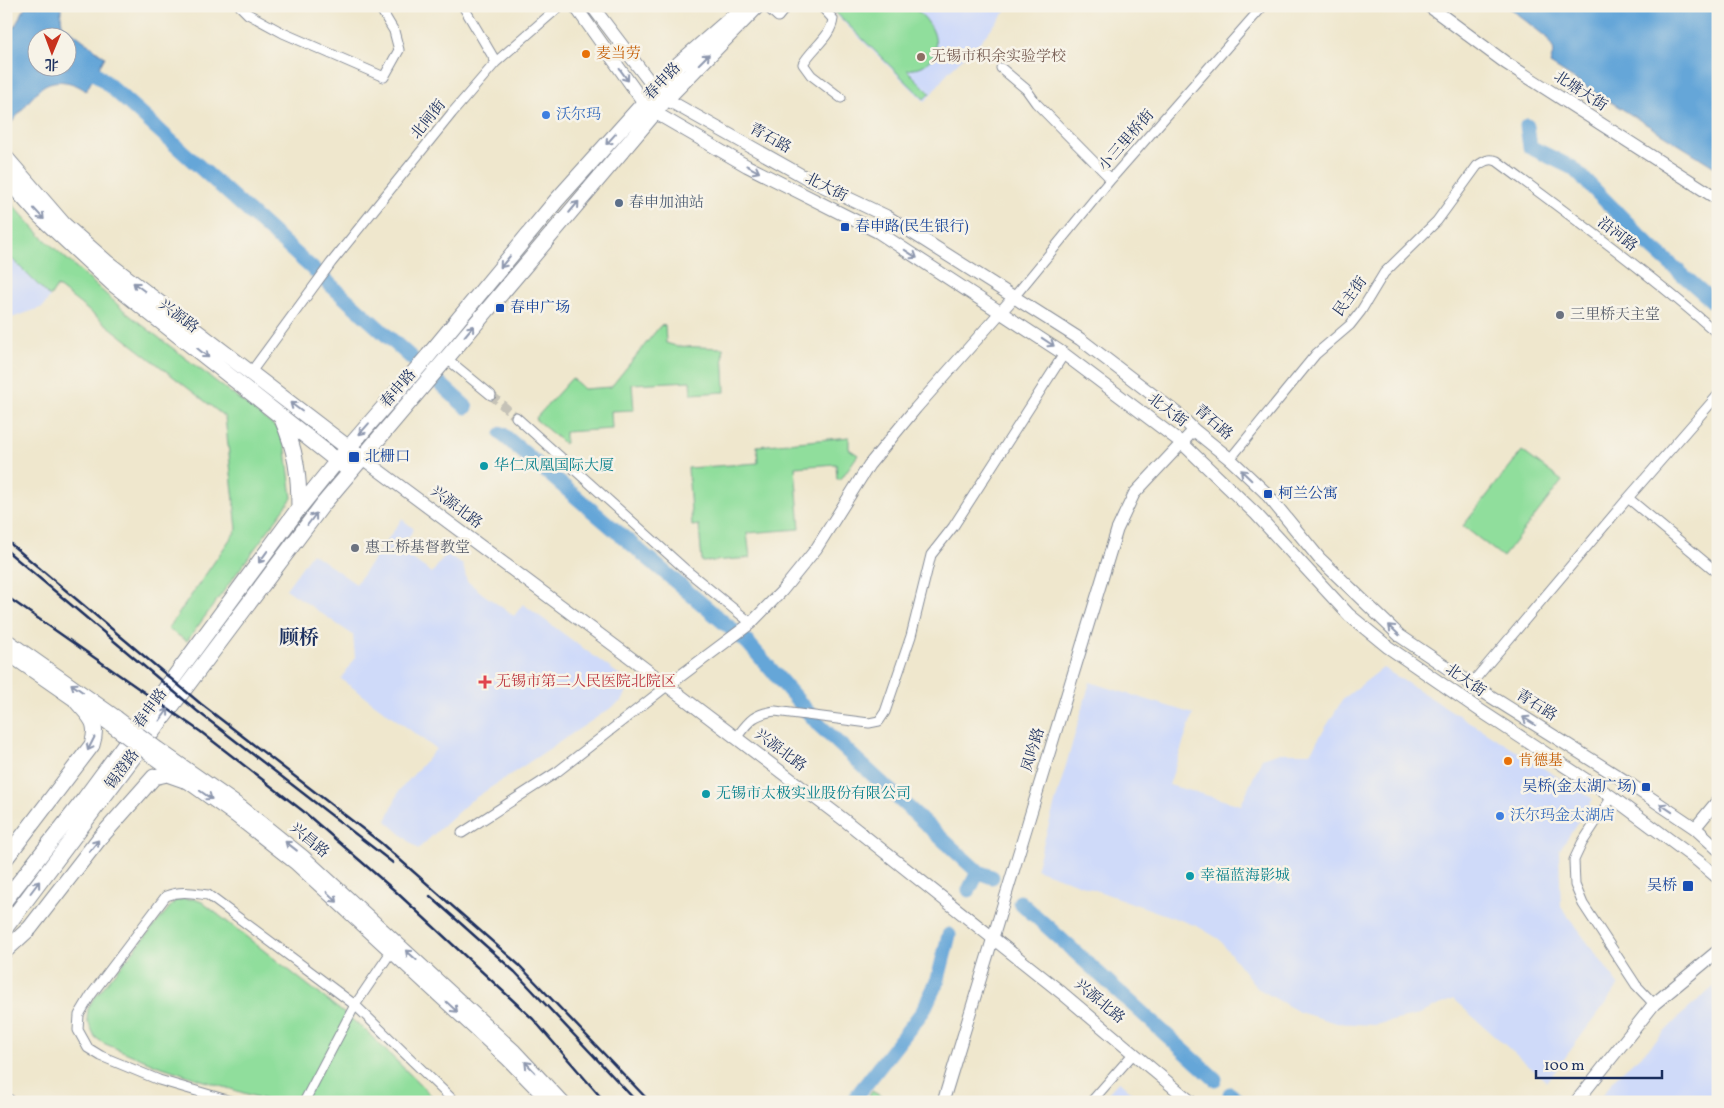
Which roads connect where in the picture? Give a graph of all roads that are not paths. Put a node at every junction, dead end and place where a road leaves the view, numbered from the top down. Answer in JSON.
{"nodes":[{"id":1,"x":240,"y":6,"type":"edge"},
{"id":2,"x":379,"y":6,"type":"edge"},
{"id":3,"x":463,"y":6,"type":"edge"},
{"id":4,"x":560,"y":6,"type":"edge"},
{"id":5,"x":575,"y":6,"type":"edge"},
{"id":6,"x":592,"y":6,"type":"edge"},
{"id":7,"x":745,"y":6,"type":"edge"},
{"id":8,"x":757,"y":6,"type":"edge"},
{"id":9,"x":766,"y":6,"type":"edge"},
{"id":10,"x":787,"y":6,"type":"edge"},
{"id":11,"x":821,"y":6,"type":"edge"},
{"id":12,"x":1262,"y":6,"type":"edge"},
{"id":13,"x":1429,"y":6,"type":"edge"},
{"id":14,"x":496,"y":62,"type":"junction"},
{"id":15,"x":1002,"y":68,"type":"dead end"},
{"id":16,"x":661,"y":94,"type":"junction"},
{"id":17,"x":841,"y":98,"type":"dead end"},
{"id":18,"x":649,"y":108,"type":"junction"},
{"id":19,"x":8,"y":159,"type":"edge"},
{"id":20,"x":1497,"y":161,"type":"joint"},
{"id":21,"x":6,"y":178,"type":"edge"},
{"id":22,"x":1111,"y":179,"type":"junction"},
{"id":23,"x":1718,"y":199,"type":"edge"},
{"id":24,"x":1014,"y":297,"type":"junction"},
{"id":25,"x":1001,"y":311,"type":"junction"},
{"id":26,"x":1718,"y":334,"type":"edge"},
{"id":27,"x":1064,"y":354,"type":"junction"},
{"id":28,"x":442,"y":363,"type":"junction"},
{"id":29,"x":251,"y":372,"type":"junction"},
{"id":30,"x":490,"y":395,"type":"tunnel mouth"},
{"id":31,"x":1718,"y":396,"type":"edge"},
{"id":32,"x":280,"y":416,"type":"junction"},
{"id":33,"x":516,"y":417,"type":"tunnel mouth"},
{"id":34,"x":1194,"y":430,"type":"junction"},
{"id":35,"x":1182,"y":442,"type":"junction"},
{"id":36,"x":348,"y":447,"type":"junction"},
{"id":37,"x":362,"y":458,"type":"junction"},
{"id":38,"x":1230,"y":459,"type":"junction"},
{"id":39,"x":337,"y":461,"type":"junction"},
{"id":40,"x":351,"y":471,"type":"junction"},
{"id":41,"x":1628,"y":498,"type":"junction"},
{"id":42,"x":299,"y":508,"type":"junction"},
{"id":43,"x":1718,"y":573,"type":"edge"},
{"id":44,"x":240,"y":614,"type":"joint"},
{"id":45,"x":747,"y":625,"type":"junction"},
{"id":46,"x":6,"y":639,"type":"edge"},
{"id":47,"x":6,"y":653,"type":"edge"},
{"id":48,"x":1471,"y":684,"type":"junction"},
{"id":49,"x":667,"y":686,"type":"junction"},
{"id":50,"x":77,"y":702,"type":"junction"},
{"id":51,"x":114,"y":721,"type":"junction"},
{"id":52,"x":736,"y":738,"type":"junction"},
{"id":53,"x":155,"y":753,"type":"junction"},
{"id":54,"x":184,"y":780,"type":"junction"},
{"id":55,"x":1612,"y":797,"type":"junction"},
{"id":56,"x":1718,"y":800,"type":"edge"},
{"id":57,"x":1696,"y":828,"type":"junction"},
{"id":58,"x":462,"y":834,"type":"dead end"},
{"id":59,"x":1718,"y":849,"type":"edge"},
{"id":60,"x":6,"y":858,"type":"edge"},
{"id":61,"x":1718,"y":878,"type":"edge"},
{"id":62,"x":6,"y":898,"type":"edge"},
{"id":63,"x":6,"y":927,"type":"edge"},
{"id":64,"x":993,"y":937,"type":"junction"},
{"id":65,"x":6,"y":950,"type":"edge"},
{"id":66,"x":1718,"y":951,"type":"edge"},
{"id":67,"x":391,"y":952,"type":"junction"},
{"id":68,"x":1654,"y":1004,"type":"junction"},
{"id":69,"x":355,"y":1005,"type":"junction"},
{"id":70,"x":1134,"y":1053,"type":"junction"},
{"id":71,"x":234,"y":1102,"type":"edge"},
{"id":72,"x":304,"y":1102,"type":"edge"},
{"id":73,"x":455,"y":1102,"type":"edge"},
{"id":74,"x":548,"y":1102,"type":"edge"},
{"id":75,"x":563,"y":1102,"type":"edge"},
{"id":76,"x":944,"y":1102,"type":"edge"},
{"id":77,"x":1090,"y":1102,"type":"edge"},
{"id":78,"x":1191,"y":1102,"type":"edge"},
{"id":79,"x":1576,"y":1102,"type":"edge"}],
"edges":[{"from":1,"to":2,"type":"street"},
{"from":3,"to":14,"type":"street"},
{"from":4,"to":14,"type":"street","name":"北闸街"},
{"from":5,"to":18,"type":"main road","name":"北大街","one_way":true},
{"from":6,"to":16,"type":"main road"},
{"from":7,"to":16,"type":"main road","name":"春申路"},
{"from":16,"to":8,"type":"main road","name":"春申路","one_way":true},
{"from":9,"to":10,"type":"street"},
{"from":11,"to":17,"type":"street"},
{"from":12,"to":22,"type":"street","name":"小三里桥街"},
{"from":13,"to":23,"type":"main road","name":"北塘大街"},
{"from":14,"to":29,"type":"street","name":"北闸街"},
{"from":15,"to":22,"type":"street"},
{"from":16,"to":18,"type":"main road","name":"春申路"},
{"from":16,"to":24,"type":"main road","name":"青石路"},
{"from":18,"to":25,"type":"main road","name":"北大街","one_way":true},
{"from":28,"to":18,"type":"main road","name":"春申路","one_way":true},
{"from":18,"to":36,"type":"main road","name":"春申路","one_way":true},
{"from":29,"to":19,"type":"main road","name":"兴源路","one_way":true},
{"from":20,"to":26,"type":"street","name":"沿河路"},
{"from":20,"to":38,"type":"street","name":"民主街"},
{"from":21,"to":32,"type":"main road","name":"兴源路","one_way":true},
{"from":22,"to":24,"type":"street","name":"小三里桥街"},
{"from":24,"to":25,"type":"street"},
{"from":24,"to":34,"type":"main road","name":"青石路"},
{"from":25,"to":27,"type":"main road","name":"北大街","one_way":true},
{"from":25,"to":45,"type":"street"},
{"from":27,"to":35,"type":"main road","name":"北大街"},
{"from":27,"to":52,"type":"street"},
{"from":28,"to":30,"type":"street"},
{"from":28,"to":37,"type":"main road","name":"春申路"},
{"from":36,"to":29,"type":"main road","name":"兴源路","one_way":true},
{"from":31,"to":41,"type":"street"},
{"from":32,"to":39,"type":"main road","name":"兴源路"},
{"from":32,"to":42,"type":"main road"},
{"from":33,"to":45,"type":"street"},
{"from":34,"to":35,"type":"street","name":"凤吟路"},
{"from":34,"to":38,"type":"main road","name":"青石路"},
{"from":35,"to":55,"type":"main road","name":"北大街"},
{"from":35,"to":64,"type":"street","name":"凤吟路"},
{"from":36,"to":37,"type":"main road","name":"兴源路"},
{"from":36,"to":39,"type":"main road","name":"春申路"},
{"from":37,"to":40,"type":"main road","name":"春申路"},
{"from":37,"to":49,"type":"main road","name":"兴源北路"},
{"from":48,"to":38,"type":"main road","name":"青石路","one_way":true},
{"from":39,"to":40,"type":"main road","name":"兴源路"},
{"from":39,"to":42,"type":"main road","name":"春申路"},
{"from":44,"to":40,"type":"main road","name":"春申路","one_way":true},
{"from":41,"to":43,"type":"street"},
{"from":41,"to":48,"type":"street"},
{"from":42,"to":62,"type":"main road","name":"春申路","one_way":true},
{"from":63,"to":44,"type":"main road","name":"锡澄路","one_way":true},
{"from":45,"to":49,"type":"street"},
{"from":51,"to":46,"type":"main road","name":"兴昌路","one_way":true},
{"from":47,"to":50,"type":"main road","name":"兴昌路"},
{"from":57,"to":48,"type":"main road","name":"青石路","one_way":true},
{"from":49,"to":52,"type":"main road","name":"兴源北路"},
{"from":49,"to":58,"type":"street"},
{"from":50,"to":51,"type":"main road","name":"兴昌路"},
{"from":50,"to":60,"type":"main road","one_way":true},
{"from":51,"to":53,"type":"main road","name":"兴昌路","bridge":true},
{"from":52,"to":64,"type":"main road","name":"兴源北路"},
{"from":53,"to":54,"type":"main road","name":"兴昌路"},
{"from":75,"to":53,"type":"main road","name":"兴昌路","one_way":true},
{"from":65,"to":54,"type":"main road","one_way":true},
{"from":54,"to":67,"type":"main road","name":"兴昌路","one_way":true},
{"from":55,"to":61,"type":"main road","name":"北大街"},
{"from":55,"to":68,"type":"street"},
{"from":56,"to":57,"type":"street"},
{"from":57,"to":59,"type":"main road","name":"青石路"},
{"from":64,"to":70,"type":"main road","name":"兴源北路"},
{"from":64,"to":76,"type":"street","name":"凤吟路"},
{"from":66,"to":68,"type":"main road"},
{"from":67,"to":69,"type":"street"},
{"from":67,"to":74,"type":"main road","name":"兴昌路","one_way":true},
{"from":68,"to":79,"type":"main road"},
{"from":69,"to":71,"type":"street"},
{"from":69,"to":72,"type":"street"},
{"from":69,"to":73,"type":"street"},
{"from":70,"to":77,"type":"street"},
{"from":70,"to":78,"type":"main road","name":"兴源北路"}]}
